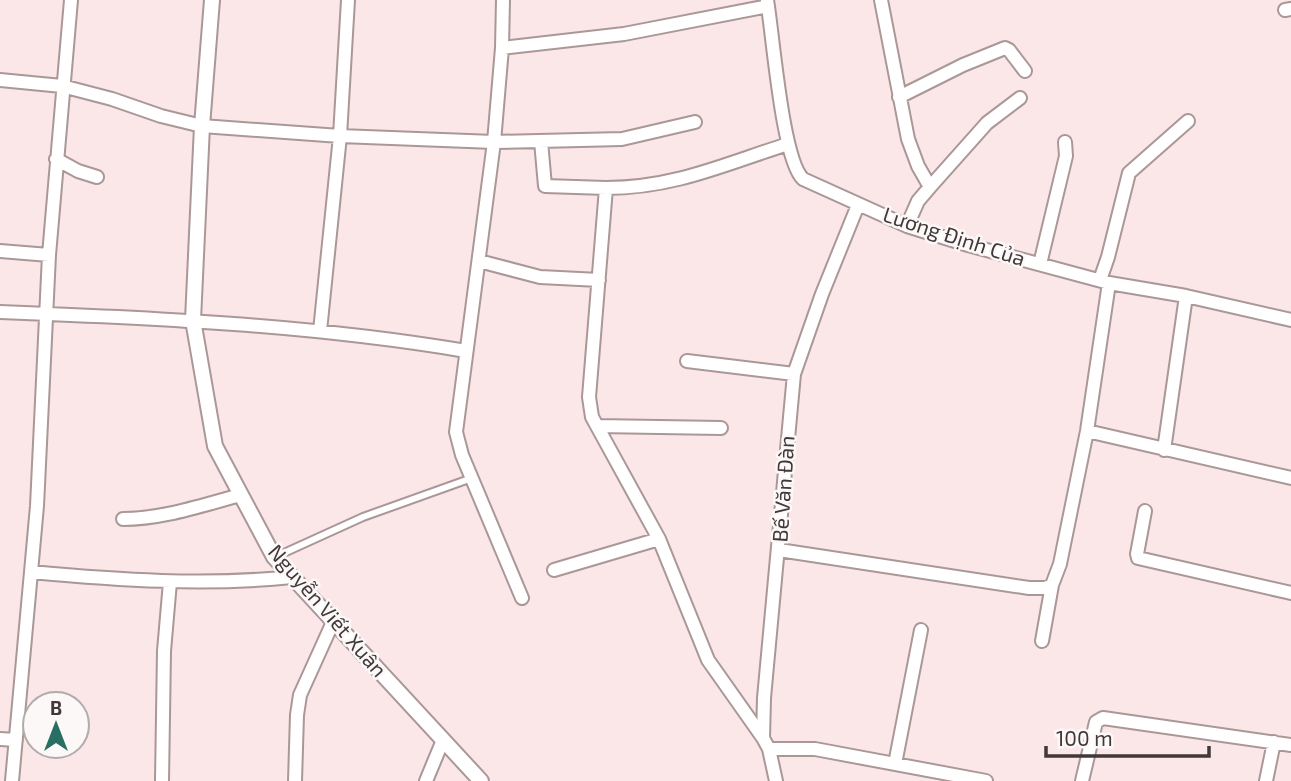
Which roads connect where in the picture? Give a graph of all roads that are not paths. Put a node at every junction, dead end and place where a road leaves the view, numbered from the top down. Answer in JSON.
{"nodes":[{"id":1,"x":71,"y":0,"type":"edge"},
{"id":2,"x":212,"y":0,"type":"edge"},
{"id":3,"x":348,"y":0,"type":"edge"},
{"id":4,"x":503,"y":0,"type":"edge"},
{"id":5,"x":881,"y":0,"type":"edge"},
{"id":6,"x":767,"y":3,"type":"edge"},
{"id":7,"x":502,"y":48,"type":"junction"},
{"id":8,"x":1025,"y":71,"type":"dead end"},
{"id":9,"x":0,"y":80,"type":"edge"},
{"id":10,"x":62,"y":86,"type":"junction"},
{"id":11,"x":899,"y":97,"type":"junction"},
{"id":12,"x":1020,"y":97,"type":"dead end"},
{"id":13,"x":1188,"y":121,"type":"dead end"},
{"id":14,"x":695,"y":122,"type":"dead end"},
{"id":15,"x":202,"y":125,"type":"junction"},
{"id":16,"x":340,"y":136,"type":"junction"},
{"id":17,"x":541,"y":141,"type":"junction"},
{"id":18,"x":494,"y":142,"type":"junction"},
{"id":19,"x":1065,"y":142,"type":"dead end"},
{"id":20,"x":788,"y":144,"type":"junction"},
{"id":21,"x":57,"y":159,"type":"junction"},
{"id":22,"x":97,"y":177,"type":"dead end"},
{"id":23,"x":930,"y":187,"type":"junction"},
{"id":24,"x":606,"y":188,"type":"junction"},
{"id":25,"x":858,"y":205,"type":"junction"},
{"id":26,"x":907,"y":226,"type":"junction"},
{"id":27,"x":0,"y":251,"type":"edge"},
{"id":28,"x":49,"y":255,"type":"junction"},
{"id":29,"x":479,"y":261,"type":"junction"},
{"id":30,"x":1040,"y":264,"type":"junction"},
{"id":31,"x":599,"y":280,"type":"junction"},
{"id":32,"x":1104,"y":281,"type":"junction"},
{"id":33,"x":1186,"y":296,"type":"junction"},
{"id":34,"x":0,"y":312,"type":"edge"},
{"id":35,"x":46,"y":314,"type":"junction"},
{"id":36,"x":193,"y":320,"type":"junction"},
{"id":37,"x":1291,"y":320,"type":"edge"},
{"id":38,"x":320,"y":331,"type":"junction"},
{"id":39,"x":466,"y":351,"type":"junction"},
{"id":40,"x":687,"y":361,"type":"dead end"},
{"id":41,"x":794,"y":374,"type":"junction"},
{"id":42,"x":597,"y":426,"type":"junction"},
{"id":43,"x":721,"y":428,"type":"dead end"},
{"id":44,"x":1087,"y":431,"type":"junction"},
{"id":45,"x":1164,"y":450,"type":"junction"},
{"id":46,"x":472,"y":478,"type":"junction"},
{"id":47,"x":1291,"y":478,"type":"edge"},
{"id":48,"x":241,"y":495,"type":"junction"},
{"id":49,"x":1145,"y":511,"type":"dead end"},
{"id":50,"x":123,"y":519,"type":"dead end"},
{"id":51,"x":659,"y":539,"type":"junction"},
{"id":52,"x":779,"y":551,"type":"junction"},
{"id":53,"x":274,"y":557,"type":"junction"},
{"id":54,"x":554,"y":570,"type":"dead end"},
{"id":55,"x":31,"y":572,"type":"junction"},
{"id":56,"x":292,"y":577,"type":"junction"},
{"id":57,"x":170,"y":582,"type":"junction"},
{"id":58,"x":1052,"y":585,"type":"junction"},
{"id":59,"x":1291,"y":593,"type":"edge"},
{"id":60,"x":522,"y":598,"type":"dead end"},
{"id":61,"x":333,"y":622,"type":"junction"},
{"id":62,"x":921,"y":629,"type":"dead end"},
{"id":63,"x":1042,"y":641,"type":"dead end"},
{"id":64,"x":0,"y":739,"type":"edge"},
{"id":65,"x":16,"y":740,"type":"junction"},
{"id":66,"x":443,"y":740,"type":"junction"},
{"id":67,"x":766,"y":743,"type":"junction"},
{"id":68,"x":1274,"y":743,"type":"junction"},
{"id":69,"x":1291,"y":745,"type":"edge"},
{"id":70,"x":895,"y":764,"type":"junction"},
{"id":71,"x":12,"y":781,"type":"edge"},
{"id":72,"x":162,"y":781,"type":"edge"},
{"id":73,"x":295,"y":781,"type":"edge"},
{"id":74,"x":426,"y":781,"type":"edge"},
{"id":75,"x":481,"y":781,"type":"edge"},
{"id":76,"x":776,"y":781,"type":"edge"},
{"id":77,"x":986,"y":781,"type":"edge"},
{"id":78,"x":1082,"y":781,"type":"edge"},
{"id":79,"x":1266,"y":781,"type":"edge"}],
"edges":[{"from":1,"to":10,"type":"street"},
{"from":2,"to":15,"type":"street","name":"Nguyễn Viết Xuân"},
{"from":3,"to":16,"type":"street"},
{"from":4,"to":7,"type":"street"},
{"from":5,"to":11,"type":"street"},
{"from":6,"to":7,"type":"street"},
{"from":6,"to":20,"type":"street","name":"Lương Định Của"},
{"from":7,"to":18,"type":"street"},
{"from":8,"to":11,"type":"street"},
{"from":9,"to":10,"type":"street"},
{"from":10,"to":15,"type":"street"},
{"from":10,"to":21,"type":"street"},
{"from":11,"to":23,"type":"street"},
{"from":12,"to":23,"type":"street"},
{"from":13,"to":32,"type":"street"},
{"from":14,"to":17,"type":"street"},
{"from":15,"to":16,"type":"street"},
{"from":15,"to":36,"type":"street","name":"Nguyễn Viết Xuân"},
{"from":16,"to":18,"type":"street"},
{"from":16,"to":38,"type":"street"},
{"from":17,"to":18,"type":"street"},
{"from":17,"to":24,"type":"street"},
{"from":18,"to":29,"type":"street"},
{"from":19,"to":30,"type":"street"},
{"from":20,"to":24,"type":"street"},
{"from":20,"to":25,"type":"street","name":"Lương Định Của"},
{"from":21,"to":22,"type":"street"},
{"from":21,"to":28,"type":"street"},
{"from":23,"to":26,"type":"street"},
{"from":24,"to":31,"type":"street"},
{"from":25,"to":26,"type":"street","name":"Lương Định Của"},
{"from":25,"to":41,"type":"street","name":"Bế Văn Đàn"},
{"from":26,"to":30,"type":"street","name":"Lương Định Của"},
{"from":27,"to":28,"type":"street"},
{"from":28,"to":35,"type":"street"},
{"from":29,"to":31,"type":"street"},
{"from":29,"to":39,"type":"street"},
{"from":30,"to":32,"type":"street","name":"Lương Định Của"},
{"from":31,"to":42,"type":"street"},
{"from":32,"to":33,"type":"street","name":"Lương Định Của"},
{"from":32,"to":44,"type":"street"},
{"from":33,"to":37,"type":"street","name":"Lương Định Của"},
{"from":33,"to":45,"type":"street"},
{"from":34,"to":35,"type":"street"},
{"from":35,"to":36,"type":"street"},
{"from":35,"to":55,"type":"street"},
{"from":36,"to":38,"type":"street"},
{"from":36,"to":48,"type":"street","name":"Nguyễn Viết Xuân"},
{"from":38,"to":39,"type":"street"},
{"from":39,"to":46,"type":"street"},
{"from":40,"to":41,"type":"street"},
{"from":41,"to":52,"type":"street","name":"Bế Văn Đàn"},
{"from":42,"to":43,"type":"street"},
{"from":42,"to":51,"type":"street"},
{"from":44,"to":45,"type":"street"},
{"from":44,"to":58,"type":"street"},
{"from":45,"to":47,"type":"street"},
{"from":46,"to":53,"type":"lane"},
{"from":46,"to":60,"type":"street"},
{"from":48,"to":50,"type":"street"},
{"from":48,"to":53,"type":"street","name":"Nguyễn Viết Xuân"},
{"from":49,"to":59,"type":"street"},
{"from":51,"to":54,"type":"street"},
{"from":51,"to":67,"type":"street"},
{"from":52,"to":58,"type":"street"},
{"from":52,"to":67,"type":"street","name":"Bế Văn Đàn"},
{"from":53,"to":56,"type":"street","name":"Nguyễn Viết Xuân"},
{"from":55,"to":57,"type":"street"},
{"from":55,"to":65,"type":"street"},
{"from":56,"to":57,"type":"street"},
{"from":56,"to":61,"type":"street","name":"Nguyễn Viết Xuân"},
{"from":57,"to":72,"type":"street"},
{"from":58,"to":63,"type":"street"},
{"from":61,"to":66,"type":"street","name":"Nguyễn Viết Xuân"},
{"from":61,"to":73,"type":"street"},
{"from":62,"to":70,"type":"street"},
{"from":64,"to":65,"type":"street"},
{"from":65,"to":71,"type":"street"},
{"from":66,"to":74,"type":"street"},
{"from":66,"to":75,"type":"street","name":"Nguyễn Viết Xuân"},
{"from":67,"to":70,"type":"street"},
{"from":67,"to":76,"type":"street","name":"Bế Văn Đàn"},
{"from":68,"to":69,"type":"street"},
{"from":68,"to":78,"type":"street"},
{"from":68,"to":79,"type":"street"},
{"from":70,"to":77,"type":"street"}]}
